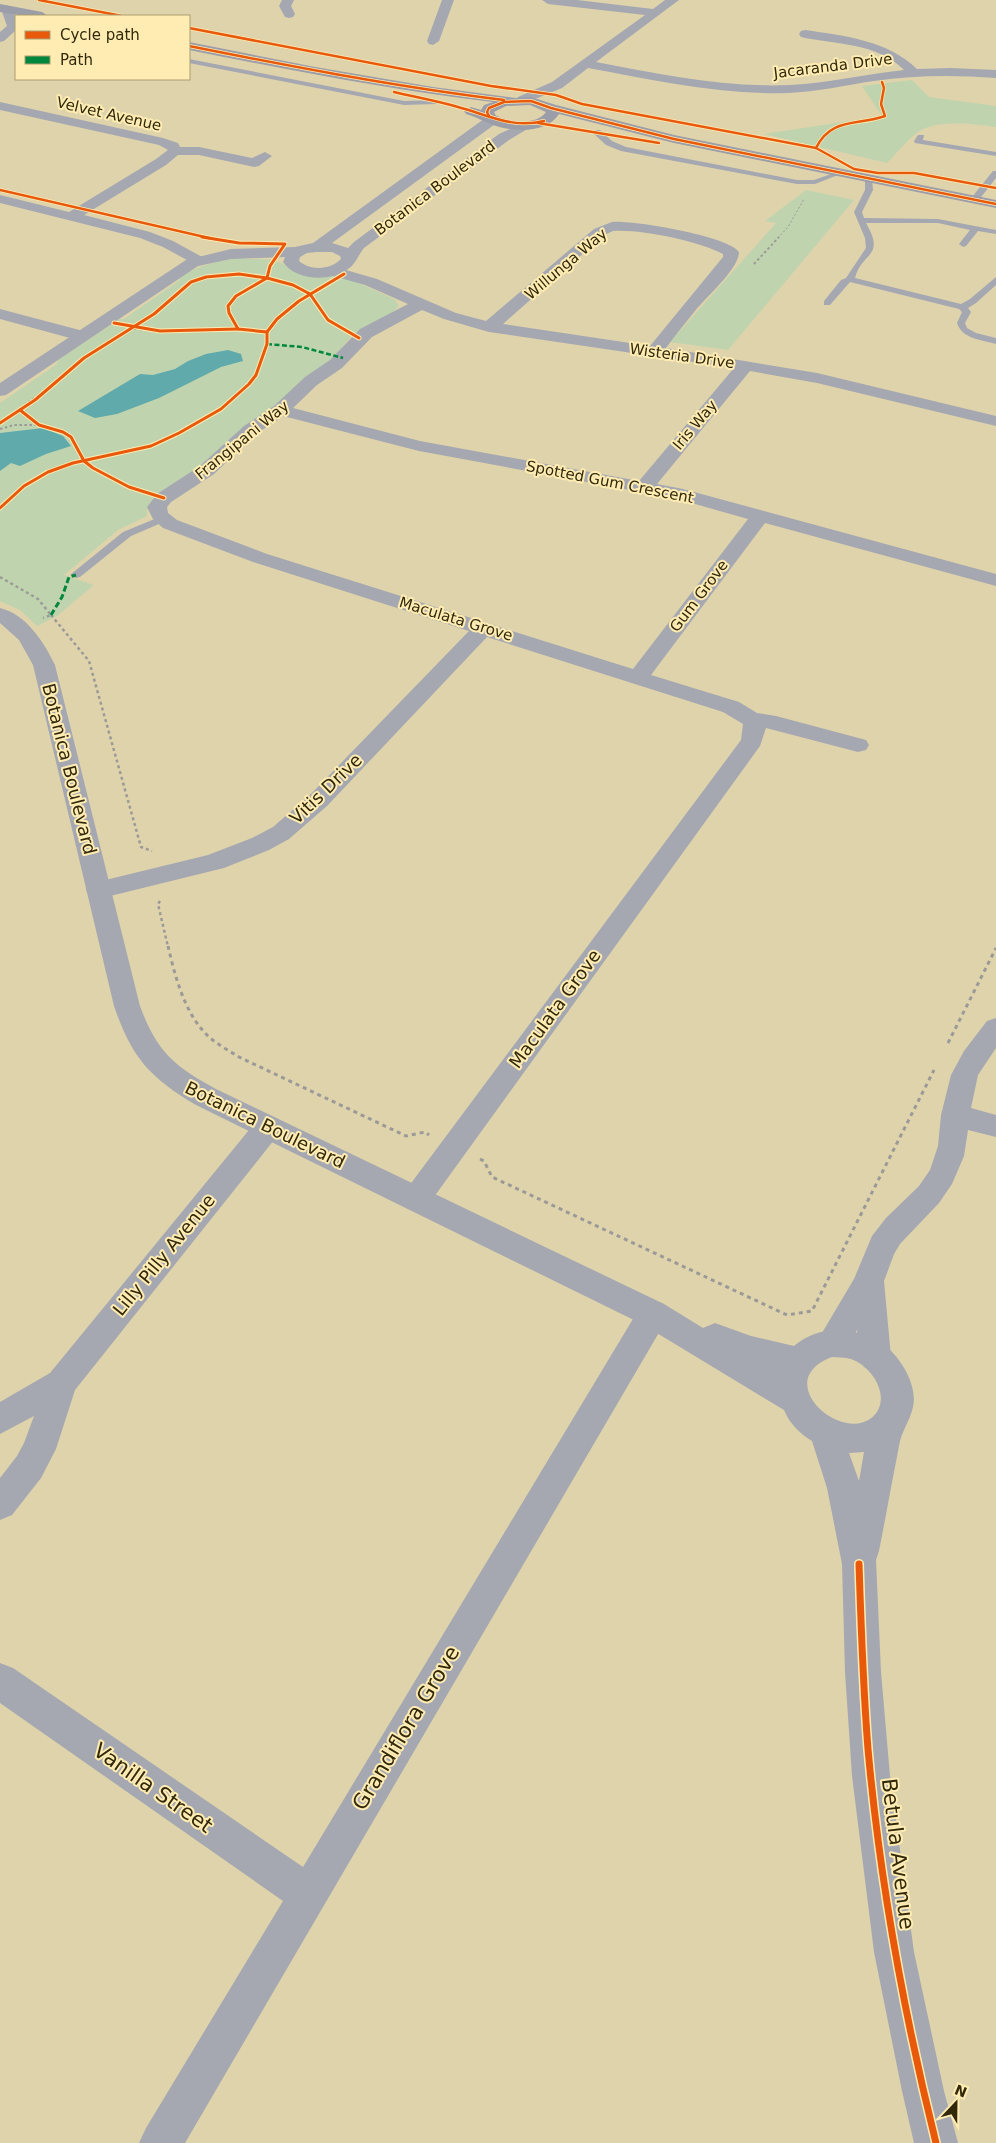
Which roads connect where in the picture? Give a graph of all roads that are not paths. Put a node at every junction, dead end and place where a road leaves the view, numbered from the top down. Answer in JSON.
{"nodes":[{"id":1,"x":288,"y":0,"type":"edge"},
{"id":2,"x":448,"y":0,"type":"edge"},
{"id":3,"x":548,"y":0,"type":"edge"},
{"id":4,"x":674,"y":0,"type":"edge"},
{"id":5,"x":3,"y":8,"type":"edge"},
{"id":6,"x":289,"y":14,"type":"dead end"},
{"id":7,"x":654,"y":14,"type":"junction"},
{"id":8,"x":37,"y":15,"type":"edge"},
{"id":9,"x":15,"y":31,"type":"edge"},
{"id":10,"x":806,"y":34,"type":"dead end"},
{"id":11,"x":0,"y":39,"type":"edge"},
{"id":12,"x":434,"y":40,"type":"dead end"},
{"id":13,"x":190,"y":46,"type":"edge"},
{"id":14,"x":190,"y":61,"type":"edge"},
{"id":15,"x":586,"y":64,"type":"junction"},
{"id":16,"x":315,"y":71,"type":"junction"},
{"id":17,"x":914,"y":73,"type":"junction"},
{"id":18,"x":996,"y":74,"type":"edge"},
{"id":19,"x":557,"y":85,"type":"junction"},
{"id":20,"x":518,"y":100,"type":"junction"},
{"id":21,"x":436,"y":102,"type":"junction"},
{"id":22,"x":0,"y":106,"type":"edge"},
{"id":23,"x":549,"y":107,"type":"junction"},
{"id":24,"x":491,"y":118,"type":"junction"},
{"id":25,"x":532,"y":124,"type":"junction"},
{"id":26,"x":922,"y":137,"type":"dead end"},
{"id":27,"x":175,"y":151,"type":"junction"},
{"id":28,"x":996,"y":154,"type":"edge"},
{"id":29,"x":265,"y":156,"type":"dead end"},
{"id":30,"x":996,"y":173,"type":"edge"},
{"id":31,"x":863,"y":177,"type":"junction"},
{"id":32,"x":410,"y":180,"type":"junction"},
{"id":33,"x":438,"y":186,"type":"junction"},
{"id":34,"x":0,"y":199,"type":"edge"},
{"id":35,"x":975,"y":199,"type":"junction"},
{"id":36,"x":996,"y":204,"type":"edge"},
{"id":37,"x":72,"y":216,"type":"junction"},
{"id":38,"x":860,"y":220,"type":"junction"},
{"id":39,"x":976,"y":228,"type":"junction"},
{"id":40,"x":996,"y":232,"type":"edge"},
{"id":41,"x":964,"y":244,"type":"dead end"},
{"id":42,"x":317,"y":247,"type":"junction"},
{"id":43,"x":294,"y":257,"type":"junction"},
{"id":44,"x":198,"y":261,"type":"junction"},
{"id":45,"x":343,"y":266,"type":"junction"},
{"id":46,"x":850,"y":279,"type":"junction"},
{"id":47,"x":996,"y":280,"type":"edge"},
{"id":48,"x":827,"y":302,"type":"dead end"},
{"id":49,"x":420,"y":304,"type":"junction"},
{"id":50,"x":962,"y":307,"type":"junction"},
{"id":51,"x":0,"y":314,"type":"edge"},
{"id":52,"x":489,"y":327,"type":"junction"},
{"id":53,"x":81,"y":336,"type":"junction"},
{"id":54,"x":996,"y":341,"type":"edge"},
{"id":55,"x":654,"y":352,"type":"junction"},
{"id":56,"x":746,"y":365,"type":"junction"},
{"id":57,"x":0,"y":391,"type":"edge"},
{"id":58,"x":280,"y":410,"type":"junction"},
{"id":59,"x":996,"y":421,"type":"edge"},
{"id":60,"x":645,"y":486,"type":"junction"},
{"id":61,"x":163,"y":508,"type":"junction"},
{"id":62,"x":760,"y":516,"type":"junction"},
{"id":63,"x":76,"y":575,"type":"dead end"},
{"id":64,"x":996,"y":580,"type":"edge"},
{"id":65,"x":0,"y":614,"type":"edge"},
{"id":66,"x":482,"y":628,"type":"junction"},
{"id":67,"x":638,"y":677,"type":"junction"},
{"id":68,"x":751,"y":719,"type":"junction"},
{"id":69,"x":858,"y":745,"type":"dead end"},
{"id":70,"x":98,"y":890,"type":"junction"},
{"id":71,"x":996,"y":1028,"type":"edge"},
{"id":72,"x":955,"y":1115,"type":"junction"},
{"id":73,"x":996,"y":1126,"type":"edge"},
{"id":74,"x":268,"y":1127,"type":"junction"},
{"id":75,"x":416,"y":1199,"type":"junction"},
{"id":76,"x":869,"y":1282,"type":"junction"},
{"id":77,"x":653,"y":1314,"type":"junction"},
{"id":78,"x":832,"y":1343,"type":"junction"},
{"id":79,"x":876,"y":1357,"type":"junction"},
{"id":80,"x":798,"y":1361,"type":"junction"},
{"id":81,"x":61,"y":1383,"type":"junction"},
{"id":82,"x":793,"y":1398,"type":"junction"},
{"id":83,"x":0,"y":1419,"type":"edge"},
{"id":84,"x":886,"y":1426,"type":"junction"},
{"id":85,"x":826,"y":1433,"type":"junction"},
{"id":86,"x":0,"y":1504,"type":"edge"},
{"id":87,"x":859,"y":1564,"type":"junction"},
{"id":88,"x":0,"y":1681,"type":"edge"},
{"id":89,"x":307,"y":1894,"type":"junction"},
{"id":90,"x":161,"y":2143,"type":"edge"},
{"id":91,"x":936,"y":2143,"type":"edge"}],
"edges":[{"from":1,"to":6,"type":"street"},
{"from":2,"to":12,"type":"street"},
{"from":3,"to":7,"type":"street"},
{"from":4,"to":7,"type":"street"},
{"from":5,"to":8,"type":"main road"},
{"from":5,"to":9,"type":"street"},
{"from":7,"to":15,"type":"street"},
{"from":9,"to":11,"type":"street"},
{"from":10,"to":17,"type":"street"},
{"from":13,"to":16,"type":"main road"},
{"from":14,"to":21,"type":"lane"},
{"from":15,"to":17,"type":"street","name":"Jacaranda Drive"},
{"from":15,"to":19,"type":"street"},
{"from":16,"to":20,"type":"main road"},
{"from":16,"to":21,"type":"main road"},
{"from":17,"to":18,"type":"street","name":"Jacaranda Drive"},
{"from":19,"to":20,"type":"street"},
{"from":19,"to":23,"type":"street"},
{"from":20,"to":23,"type":"main road"},
{"from":20,"to":24,"type":"main road"},
{"from":21,"to":24,"type":"main road"},
{"from":22,"to":27,"type":"street","name":"Velvet Avenue"},
{"from":23,"to":25,"type":"main road"},
{"from":23,"to":31,"type":"main road"},
{"from":24,"to":25,"type":"main road"},
{"from":24,"to":32,"type":"street","name":"Botanica Boulevard"},
{"from":25,"to":31,"type":"main road"},
{"from":25,"to":33,"type":"street","name":"Botanica Boulevard"},
{"from":26,"to":28,"type":"lane"},
{"from":27,"to":29,"type":"street","name":"Velvet Avenue"},
{"from":27,"to":37,"type":"street"},
{"from":30,"to":35,"type":"lane"},
{"from":31,"to":35,"type":"main road"},
{"from":31,"to":38,"type":"lane"},
{"from":32,"to":33,"type":"street"},
{"from":32,"to":42,"type":"street","name":"Botanica Boulevard"},
{"from":33,"to":45,"type":"street","name":"Botanica Boulevard"},
{"from":34,"to":37,"type":"street"},
{"from":35,"to":36,"type":"main road"},
{"from":37,"to":44,"type":"street"},
{"from":38,"to":39,"type":"lane"},
{"from":38,"to":46,"type":"lane"},
{"from":39,"to":40,"type":"lane"},
{"from":39,"to":41,"type":"lane"},
{"from":42,"to":43,"type":"street"},
{"from":42,"to":45,"type":"street"},
{"from":43,"to":44,"type":"street"},
{"from":43,"to":45,"type":"street"},
{"from":44,"to":53,"type":"street"},
{"from":45,"to":49,"type":"street","name":"Wisteria Drive"},
{"from":46,"to":48,"type":"lane"},
{"from":46,"to":50,"type":"lane"},
{"from":47,"to":50,"type":"lane"},
{"from":49,"to":52,"type":"street","name":"Wisteria Drive"},
{"from":49,"to":58,"type":"street","name":"Frangipani Way"},
{"from":50,"to":54,"type":"lane"},
{"from":51,"to":53,"type":"street"},
{"from":52,"to":55,"type":"street","name":"Wisteria Drive"},
{"from":52,"to":55,"type":"street","name":"Willunga Way"},
{"from":53,"to":57,"type":"street"},
{"from":55,"to":56,"type":"street","name":"Wisteria Drive"},
{"from":56,"to":59,"type":"street","name":"Wisteria Drive"},
{"from":56,"to":60,"type":"street","name":"Iris Way"},
{"from":58,"to":60,"type":"street","name":"Spotted Gum Crescent"},
{"from":58,"to":61,"type":"street","name":"Frangipani Way"},
{"from":60,"to":62,"type":"street","name":"Spotted Gum Crescent"},
{"from":61,"to":63,"type":"lane","name":"Frangipani Way"},
{"from":61,"to":66,"type":"street","name":"Maculata Grove"},
{"from":62,"to":64,"type":"street","name":"Spotted Gum Crescent"},
{"from":62,"to":67,"type":"street","name":"Gum Grove"},
{"from":65,"to":70,"type":"street","name":"Botanica Boulevard"},
{"from":66,"to":67,"type":"street","name":"Maculata Grove"},
{"from":66,"to":70,"type":"street","name":"Vitis Drive"},
{"from":67,"to":68,"type":"street","name":"Maculata Grove"},
{"from":68,"to":69,"type":"street","name":"Maculata Grove"},
{"from":68,"to":75,"type":"street","name":"Maculata Grove"},
{"from":70,"to":74,"type":"street","name":"Botanica Boulevard"},
{"from":71,"to":72,"type":"street"},
{"from":72,"to":73,"type":"street"},
{"from":72,"to":76,"type":"street"},
{"from":74,"to":75,"type":"street","name":"Botanica Boulevard"},
{"from":74,"to":81,"type":"street","name":"Lilly Pilly Avenue"},
{"from":75,"to":77,"type":"street","name":"Botanica Boulevard"},
{"from":76,"to":78,"type":"street"},
{"from":76,"to":79,"type":"street"},
{"from":77,"to":80,"type":"street","name":"Botanica Boulevard"},
{"from":77,"to":82,"type":"street","name":"Botanica Boulevard"},
{"from":77,"to":89,"type":"street","name":"Grandiflora Grove"},
{"from":78,"to":79,"type":"street"},
{"from":78,"to":80,"type":"street"},
{"from":79,"to":84,"type":"street"},
{"from":80,"to":82,"type":"street"},
{"from":81,"to":83,"type":"street","name":"Lilly Pilly Avenue"},
{"from":81,"to":86,"type":"street","name":"Lilly Pilly Avenue"},
{"from":82,"to":85,"type":"street"},
{"from":84,"to":85,"type":"street"},
{"from":84,"to":87,"type":"street","name":"Betula Avenue"},
{"from":85,"to":87,"type":"street","name":"Betula Avenue"},
{"from":87,"to":91,"type":"street","name":"Betula Avenue"},
{"from":88,"to":89,"type":"street","name":"Vanilla Street"},
{"from":89,"to":90,"type":"street","name":"Grandiflora Grove"}]}
